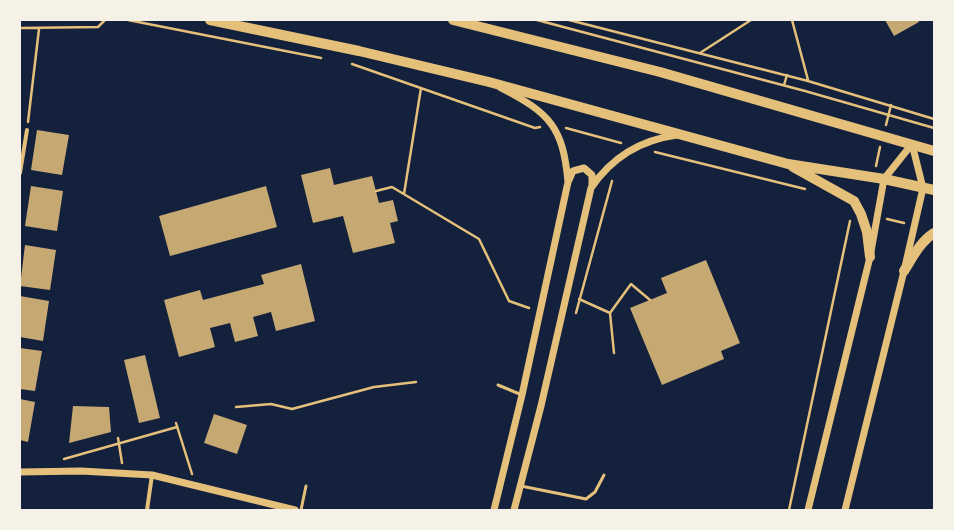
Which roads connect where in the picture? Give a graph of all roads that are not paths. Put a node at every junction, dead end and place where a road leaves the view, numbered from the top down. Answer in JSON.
{"nodes":[{"id":1,"x":210,"y":20,"type":"edge"},
{"id":2,"x":453,"y":20,"type":"edge"},
{"id":3,"x":489,"y":82,"type":"junction"},
{"id":4,"x":27,"y":130,"type":"road end"},
{"id":5,"x":684,"y":135,"type":"junction"},
{"id":6,"x":912,"y":144,"type":"junction"},
{"id":7,"x":934,"y":151,"type":"edge"},
{"id":8,"x":788,"y":164,"type":"junction"},
{"id":9,"x":20,"y":173,"type":"edge"},
{"id":10,"x":878,"y":178,"type":"junction"},
{"id":11,"x":568,"y":182,"type":"junction"},
{"id":12,"x":592,"y":188,"type":"junction"},
{"id":13,"x":923,"y":188,"type":"junction"},
{"id":14,"x":934,"y":190,"type":"edge"},
{"id":15,"x":934,"y":233,"type":"edge"},
{"id":16,"x":870,"y":257,"type":"junction"},
{"id":17,"x":904,"y":271,"type":"junction"},
{"id":18,"x":498,"y":385,"type":"dead end"},
{"id":19,"x":522,"y":395,"type":"junction"},
{"id":20,"x":20,"y":472,"type":"edge"},
{"id":21,"x":152,"y":475,"type":"junction"},
{"id":22,"x":604,"y":475,"type":"dead end"},
{"id":23,"x":306,"y":486,"type":"dead end"},
{"id":24,"x":521,"y":486,"type":"junction"},
{"id":25,"x":147,"y":510,"type":"edge"},
{"id":26,"x":295,"y":510,"type":"edge"},
{"id":27,"x":301,"y":510,"type":"edge"},
{"id":28,"x":494,"y":510,"type":"edge"},
{"id":29,"x":514,"y":510,"type":"edge"},
{"id":30,"x":808,"y":510,"type":"edge"},
{"id":31,"x":845,"y":510,"type":"edge"}],
"edges":[{"from":1,"to":3,"type":"main road"},
{"from":2,"to":6,"type":"main road"},
{"from":3,"to":5,"type":"main road"},
{"from":3,"to":11,"type":"street"},
{"from":4,"to":9,"type":"street"},
{"from":5,"to":8,"type":"main road"},
{"from":5,"to":12,"type":"street"},
{"from":6,"to":7,"type":"main road"},
{"from":6,"to":10,"type":"street"},
{"from":6,"to":13,"type":"street"},
{"from":8,"to":10,"type":"main road"},
{"from":8,"to":16,"type":"main road"},
{"from":10,"to":13,"type":"main road"},
{"from":10,"to":16,"type":"street"},
{"from":11,"to":12,"type":"street"},
{"from":11,"to":19,"type":"street"},
{"from":12,"to":24,"type":"street"},
{"from":13,"to":14,"type":"main road"},
{"from":13,"to":17,"type":"street"},
{"from":15,"to":17,"type":"main road"},
{"from":16,"to":30,"type":"street"},
{"from":17,"to":31,"type":"street"},
{"from":18,"to":19,"type":"lane"},
{"from":19,"to":28,"type":"street"},
{"from":20,"to":21,"type":"street"},
{"from":21,"to":25,"type":"street"},
{"from":21,"to":26,"type":"street"},
{"from":22,"to":24,"type":"lane"},
{"from":23,"to":27,"type":"lane"},
{"from":24,"to":29,"type":"street"}]}
